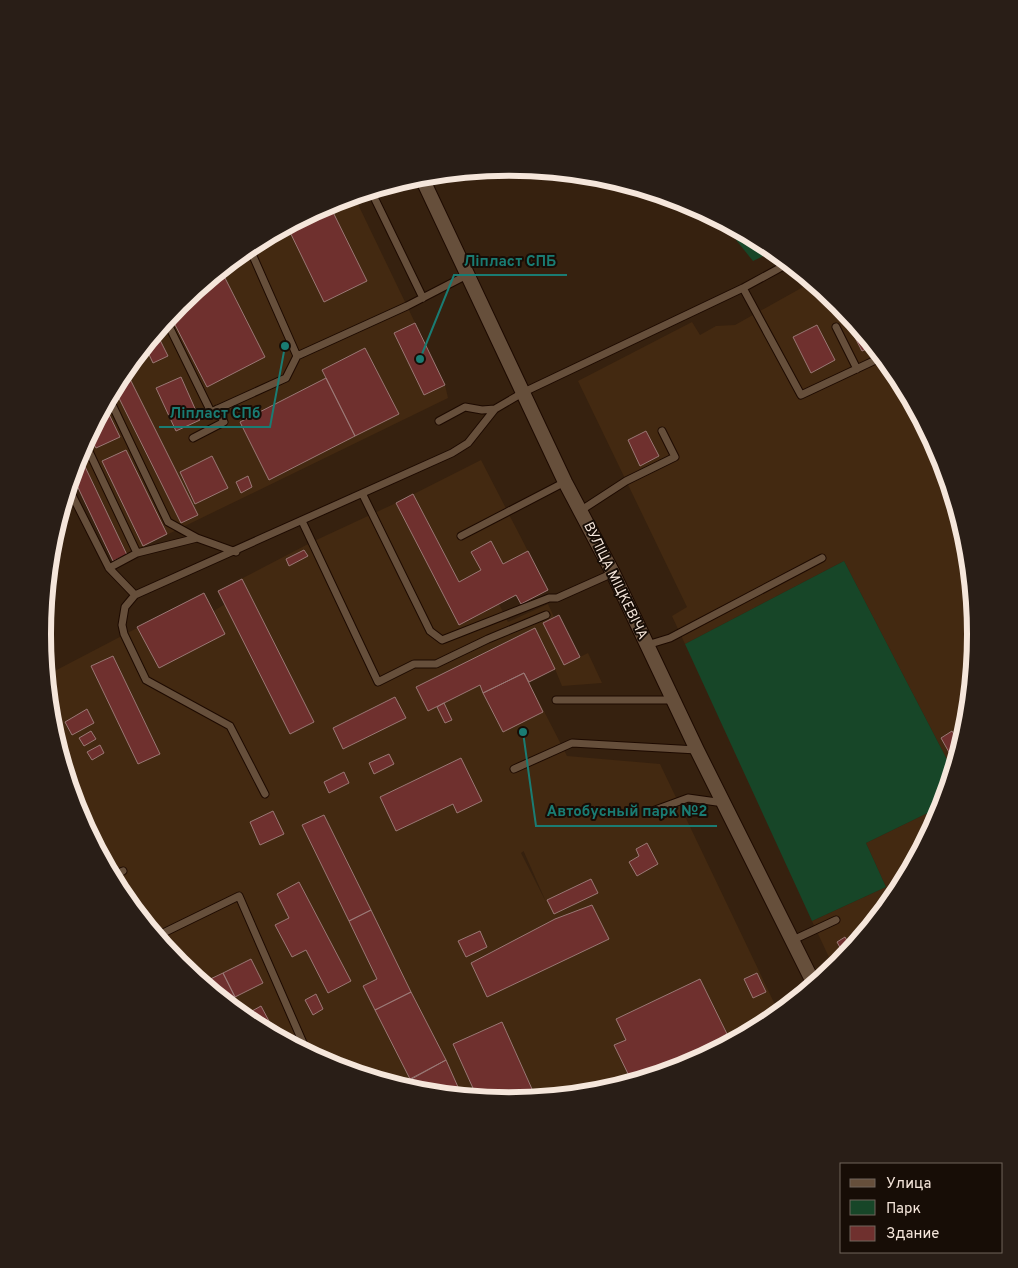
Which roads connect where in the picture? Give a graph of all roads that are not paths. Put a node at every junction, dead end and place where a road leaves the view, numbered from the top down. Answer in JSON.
{"nodes":[{"id":1,"x":425,"y":184,"type":"edge"},
{"id":2,"x":374,"y":197,"type":"edge"},
{"id":3,"x":252,"y":255,"type":"edge"},
{"id":4,"x":782,"y":267,"type":"edge"},
{"id":5,"x":467,"y":275,"type":"junction"},
{"id":6,"x":743,"y":288,"type":"junction"},
{"id":7,"x":423,"y":298,"type":"junction"},
{"id":8,"x":169,"y":327,"type":"edge"},
{"id":9,"x":836,"y":327,"type":"dead end"},
{"id":10,"x":297,"y":356,"type":"junction"},
{"id":11,"x":876,"y":360,"type":"edge"},
{"id":12,"x":857,"y":369,"type":"junction"},
{"id":13,"x":524,"y":392,"type":"junction"},
{"id":14,"x":113,"y":406,"type":"edge"},
{"id":15,"x":217,"y":409,"type":"junction"},
{"id":16,"x":495,"y":409,"type":"junction"},
{"id":17,"x":439,"y":421,"type":"dead end"},
{"id":18,"x":662,"y":431,"type":"dead end"},
{"id":19,"x":193,"y":438,"type":"dead end"},
{"id":20,"x":89,"y":452,"type":"edge"},
{"id":21,"x":565,"y":482,"type":"junction"},
{"id":22,"x":363,"y":495,"type":"junction"},
{"id":23,"x":73,"y":497,"type":"edge"},
{"id":24,"x":580,"y":510,"type":"junction"},
{"id":25,"x":302,"y":521,"type":"junction"},
{"id":26,"x":461,"y":536,"type":"dead end"},
{"id":27,"x":197,"y":538,"type":"junction"},
{"id":28,"x":236,"y":552,"type":"junction"},
{"id":29,"x":138,"y":553,"type":"junction"},
{"id":30,"x":822,"y":558,"type":"dead end"},
{"id":31,"x":109,"y":568,"type":"junction"},
{"id":32,"x":613,"y":572,"type":"junction"},
{"id":33,"x":135,"y":596,"type":"junction"},
{"id":34,"x":546,"y":615,"type":"dead end"},
{"id":35,"x":646,"y":645,"type":"junction"},
{"id":36,"x":556,"y":700,"type":"dead end"},
{"id":37,"x":675,"y":700,"type":"junction"},
{"id":38,"x":697,"y":750,"type":"junction"},
{"id":39,"x":514,"y":769,"type":"dead end"},
{"id":40,"x":266,"y":794,"type":"dead end"},
{"id":41,"x":724,"y":803,"type":"junction"},
{"id":42,"x":647,"y":813,"type":"dead end"},
{"id":43,"x":122,"y":871,"type":"dead end"},
{"id":44,"x":119,"y":873,"type":"edge"},
{"id":45,"x":836,"y":920,"type":"dead end"},
{"id":46,"x":162,"y":933,"type":"edge"},
{"id":47,"x":793,"y":940,"type":"junction"},
{"id":48,"x":811,"y":978,"type":"edge"},
{"id":49,"x":303,"y":1043,"type":"edge"}],
"edges":[{"from":1,"to":5,"type":"street","name":"ВУЛІЦА МІЦКЕВІЧА"},
{"from":2,"to":7,"type":"lane"},
{"from":3,"to":10,"type":"lane"},
{"from":4,"to":6,"type":"lane"},
{"from":5,"to":7,"type":"lane"},
{"from":5,"to":13,"type":"street","name":"ВУЛІЦА МІЦКЕВІЧА"},
{"from":6,"to":12,"type":"lane"},
{"from":6,"to":13,"type":"lane"},
{"from":7,"to":10,"type":"lane"},
{"from":8,"to":15,"type":"lane"},
{"from":9,"to":12,"type":"lane"},
{"from":10,"to":15,"type":"lane"},
{"from":11,"to":12,"type":"lane"},
{"from":13,"to":16,"type":"lane"},
{"from":13,"to":21,"type":"street","name":"ВУЛІЦА МІЦКЕВІЧА"},
{"from":14,"to":27,"type":"lane"},
{"from":15,"to":19,"type":"lane"},
{"from":16,"to":17,"type":"lane"},
{"from":16,"to":22,"type":"lane"},
{"from":18,"to":24,"type":"lane"},
{"from":20,"to":29,"type":"lane"},
{"from":21,"to":24,"type":"street","name":"ВУЛІЦА МІЦКЕВІЧА"},
{"from":21,"to":26,"type":"lane"},
{"from":22,"to":25,"type":"lane"},
{"from":22,"to":32,"type":"lane"},
{"from":23,"to":31,"type":"lane"},
{"from":24,"to":32,"type":"street","name":"ВУЛІЦА МІЦКЕВІЧА"},
{"from":25,"to":28,"type":"lane"},
{"from":25,"to":34,"type":"lane"},
{"from":27,"to":28,"type":"lane"},
{"from":27,"to":29,"type":"lane"},
{"from":28,"to":33,"type":"lane"},
{"from":29,"to":31,"type":"lane"},
{"from":30,"to":35,"type":"lane"},
{"from":31,"to":33,"type":"lane"},
{"from":32,"to":35,"type":"street","name":"ВУЛІЦА МІЦКЕВІЧА"},
{"from":33,"to":40,"type":"lane"},
{"from":35,"to":37,"type":"street","name":"ВУЛІЦА МІЦКЕВІЧА"},
{"from":36,"to":37,"type":"lane"},
{"from":37,"to":38,"type":"street","name":"ВУЛІЦА МІЦКЕВІЧА"},
{"from":38,"to":39,"type":"lane"},
{"from":38,"to":41,"type":"street","name":"ВУЛІЦА МІЦКЕВІЧА"},
{"from":41,"to":42,"type":"lane"},
{"from":41,"to":47,"type":"street","name":"ВУЛІЦА МІЦКЕВІЧА"},
{"from":43,"to":44,"type":"lane"},
{"from":45,"to":47,"type":"lane"},
{"from":46,"to":49,"type":"lane"},
{"from":47,"to":48,"type":"street","name":"ВУЛІЦА МІЦКЕВІЧА"}]}
